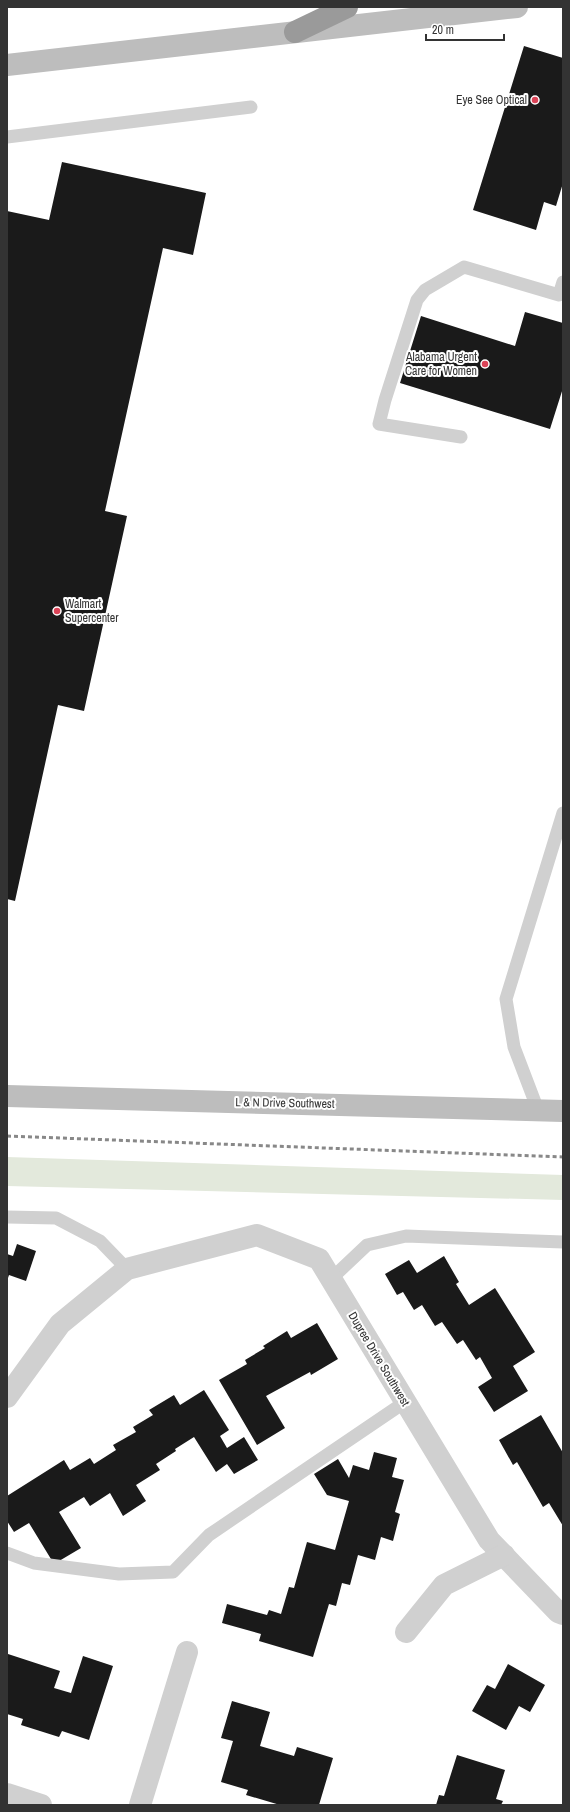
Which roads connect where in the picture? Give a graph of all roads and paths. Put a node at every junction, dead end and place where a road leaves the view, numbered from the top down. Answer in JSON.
{"nodes":[{"id":1,"x":347,"y":7,"type":"edge"},
{"id":2,"x":517,"y":7,"type":"edge"},
{"id":3,"x":295,"y":32,"type":"junction"},
{"id":4,"x":7,"y":65,"type":"edge"},
{"id":5,"x":251,"y":107,"type":"dead end"},
{"id":6,"x":7,"y":136,"type":"edge"},
{"id":7,"x":562,"y":291,"type":"edge"},
{"id":8,"x":461,"y":437,"type":"dead end"},
{"id":9,"x":563,"y":813,"type":"edge"},
{"id":10,"x":7,"y":1096,"type":"edge"},
{"id":11,"x":538,"y":1110,"type":"junction"},
{"id":12,"x":563,"y":1111,"type":"edge"},
{"id":13,"x":7,"y":1216,"type":"edge"},
{"id":14,"x":563,"y":1242,"type":"edge"},
{"id":15,"x":127,"y":1269,"type":"junction"},
{"id":16,"x":331,"y":1279,"type":"junction"},
{"id":17,"x":7,"y":1397,"type":"edge"},
{"id":18,"x":405,"y":1402,"type":"junction"},
{"id":19,"x":7,"y":1553,"type":"edge"},
{"id":20,"x":504,"y":1556,"type":"junction"},
{"id":21,"x":563,"y":1614,"type":"edge"},
{"id":22,"x":406,"y":1632,"type":"dead end"},
{"id":23,"x":187,"y":1652,"type":"dead end"},
{"id":24,"x":7,"y":1794,"type":"edge"},
{"id":25,"x":41,"y":1805,"type":"edge"},
{"id":26,"x":140,"y":1805,"type":"edge"}],
"edges":[{"from":1,"to":3,"type":"highway"},
{"from":2,"to":3,"type":"street"},
{"from":3,"to":4,"type":"street"},
{"from":5,"to":6,"type":"lane"},
{"from":7,"to":8,"type":"lane"},
{"from":9,"to":11,"type":"lane"},
{"from":10,"to":11,"type":"street","name":"L & N Drive Southwest"},
{"from":11,"to":12,"type":"street","name":"L & N Drive Southwest"},
{"from":13,"to":15,"type":"lane"},
{"from":14,"to":16,"type":"lane"},
{"from":15,"to":16,"type":"street","name":"Dupree Drive Southwest"},
{"from":15,"to":17,"type":"street","name":"Dupree Drive Southwest"},
{"from":16,"to":18,"type":"street","name":"Dupree Drive Southwest"},
{"from":18,"to":19,"type":"lane"},
{"from":18,"to":20,"type":"street","name":"Dupree Drive Southwest"},
{"from":20,"to":21,"type":"street","name":"Dupree Drive Southwest"},
{"from":20,"to":22,"type":"street"},
{"from":23,"to":26,"type":"street"},
{"from":24,"to":25,"type":"street"}]}
